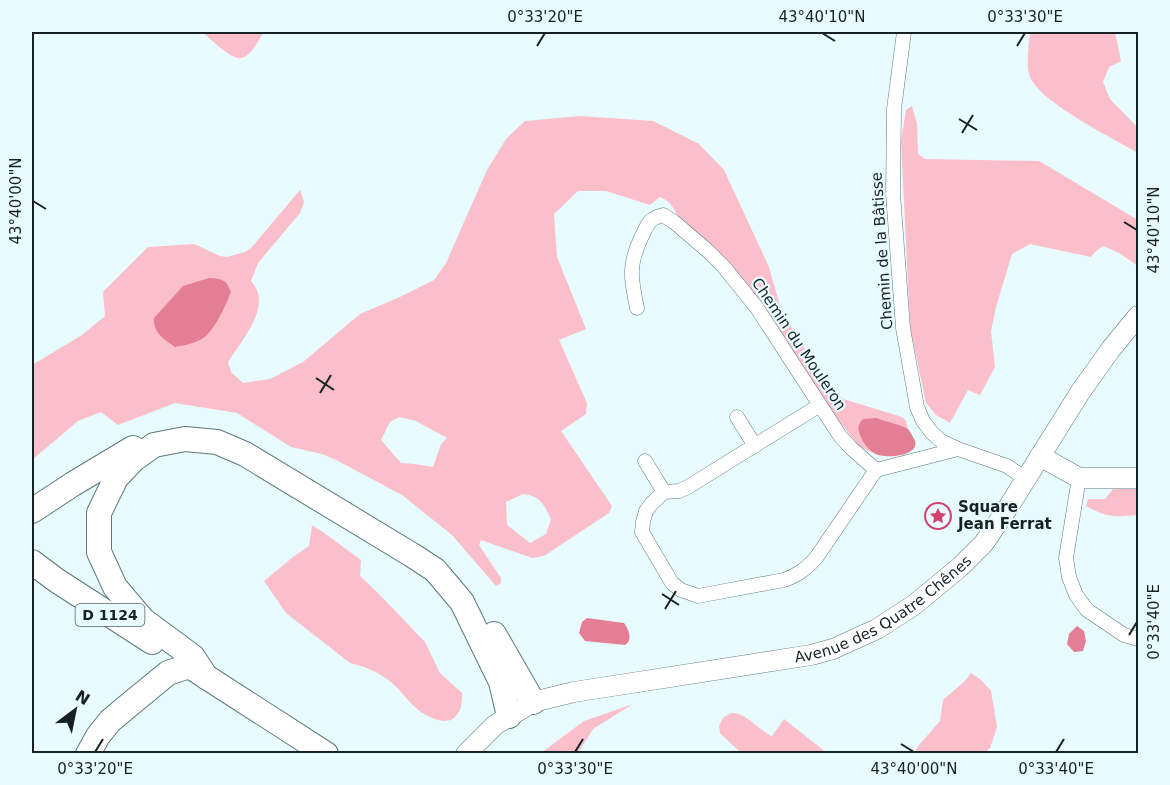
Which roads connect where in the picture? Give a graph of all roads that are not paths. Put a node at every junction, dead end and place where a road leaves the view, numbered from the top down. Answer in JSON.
{"nodes":[{"id":1,"x":904,"y":32,"type":"edge"},
{"id":2,"x":637,"y":308,"type":"dead end"},
{"id":3,"x":1138,"y":316,"type":"edge"},
{"id":4,"x":820,"y":405,"type":"junction"},
{"id":5,"x":737,"y":417,"type":"dead end"},
{"id":6,"x":755,"y":446,"type":"junction"},
{"id":7,"x":958,"y":450,"type":"junction"},
{"id":8,"x":1040,"y":456,"type":"junction"},
{"id":9,"x":645,"y":461,"type":"dead end"},
{"id":10,"x":876,"y":470,"type":"junction"},
{"id":11,"x":1079,"y":478,"type":"junction"},
{"id":12,"x":1138,"y":478,"type":"edge"},
{"id":13,"x":1026,"y":479,"type":"junction"},
{"id":14,"x":664,"y":492,"type":"junction"},
{"id":15,"x":32,"y":511,"type":"edge"},
{"id":16,"x":32,"y":562,"type":"edge"},
{"id":17,"x":1138,"y":639,"type":"edge"},
{"id":18,"x":198,"y":672,"type":"junction"},
{"id":19,"x":533,"y":702,"type":"junction"},
{"id":20,"x":509,"y":717,"type":"junction"},
{"id":21,"x":88,"y":753,"type":"edge"},
{"id":22,"x":326,"y":753,"type":"edge"},
{"id":23,"x":466,"y":753,"type":"edge"}],
"edges":[{"from":1,"to":7,"type":"street","name":"Chemin de la Bâtisse"},
{"from":2,"to":4,"type":"street","name":"Chemin du Mouleron"},
{"from":3,"to":8,"type":"street","name":"Avenue des Quatre Chênes"},
{"from":4,"to":6,"type":"street"},
{"from":4,"to":10,"type":"street","name":"Chemin du Mouleron"},
{"from":5,"to":6,"type":"street"},
{"from":6,"to":14,"type":"street"},
{"from":7,"to":10,"type":"street"},
{"from":7,"to":13,"type":"street"},
{"from":8,"to":11,"type":"street"},
{"from":8,"to":13,"type":"street","name":"Avenue des Quatre Chênes"},
{"from":9,"to":14,"type":"street"},
{"from":10,"to":14,"type":"street"},
{"from":11,"to":12,"type":"street"},
{"from":11,"to":17,"type":"street"},
{"from":13,"to":19,"type":"street","name":"Avenue des Quatre Chênes"},
{"from":15,"to":19,"type":"highway"},
{"from":16,"to":18,"type":"highway","number":"D 1124"},
{"from":18,"to":20,"type":"highway"},
{"from":18,"to":21,"type":"highway"},
{"from":18,"to":22,"type":"highway","number":"D 1124"},
{"from":19,"to":20,"type":"street","name":"Avenue des Quatre Chênes"},
{"from":20,"to":23,"type":"street","name":"Avenue des Quatre Chênes"}]}
